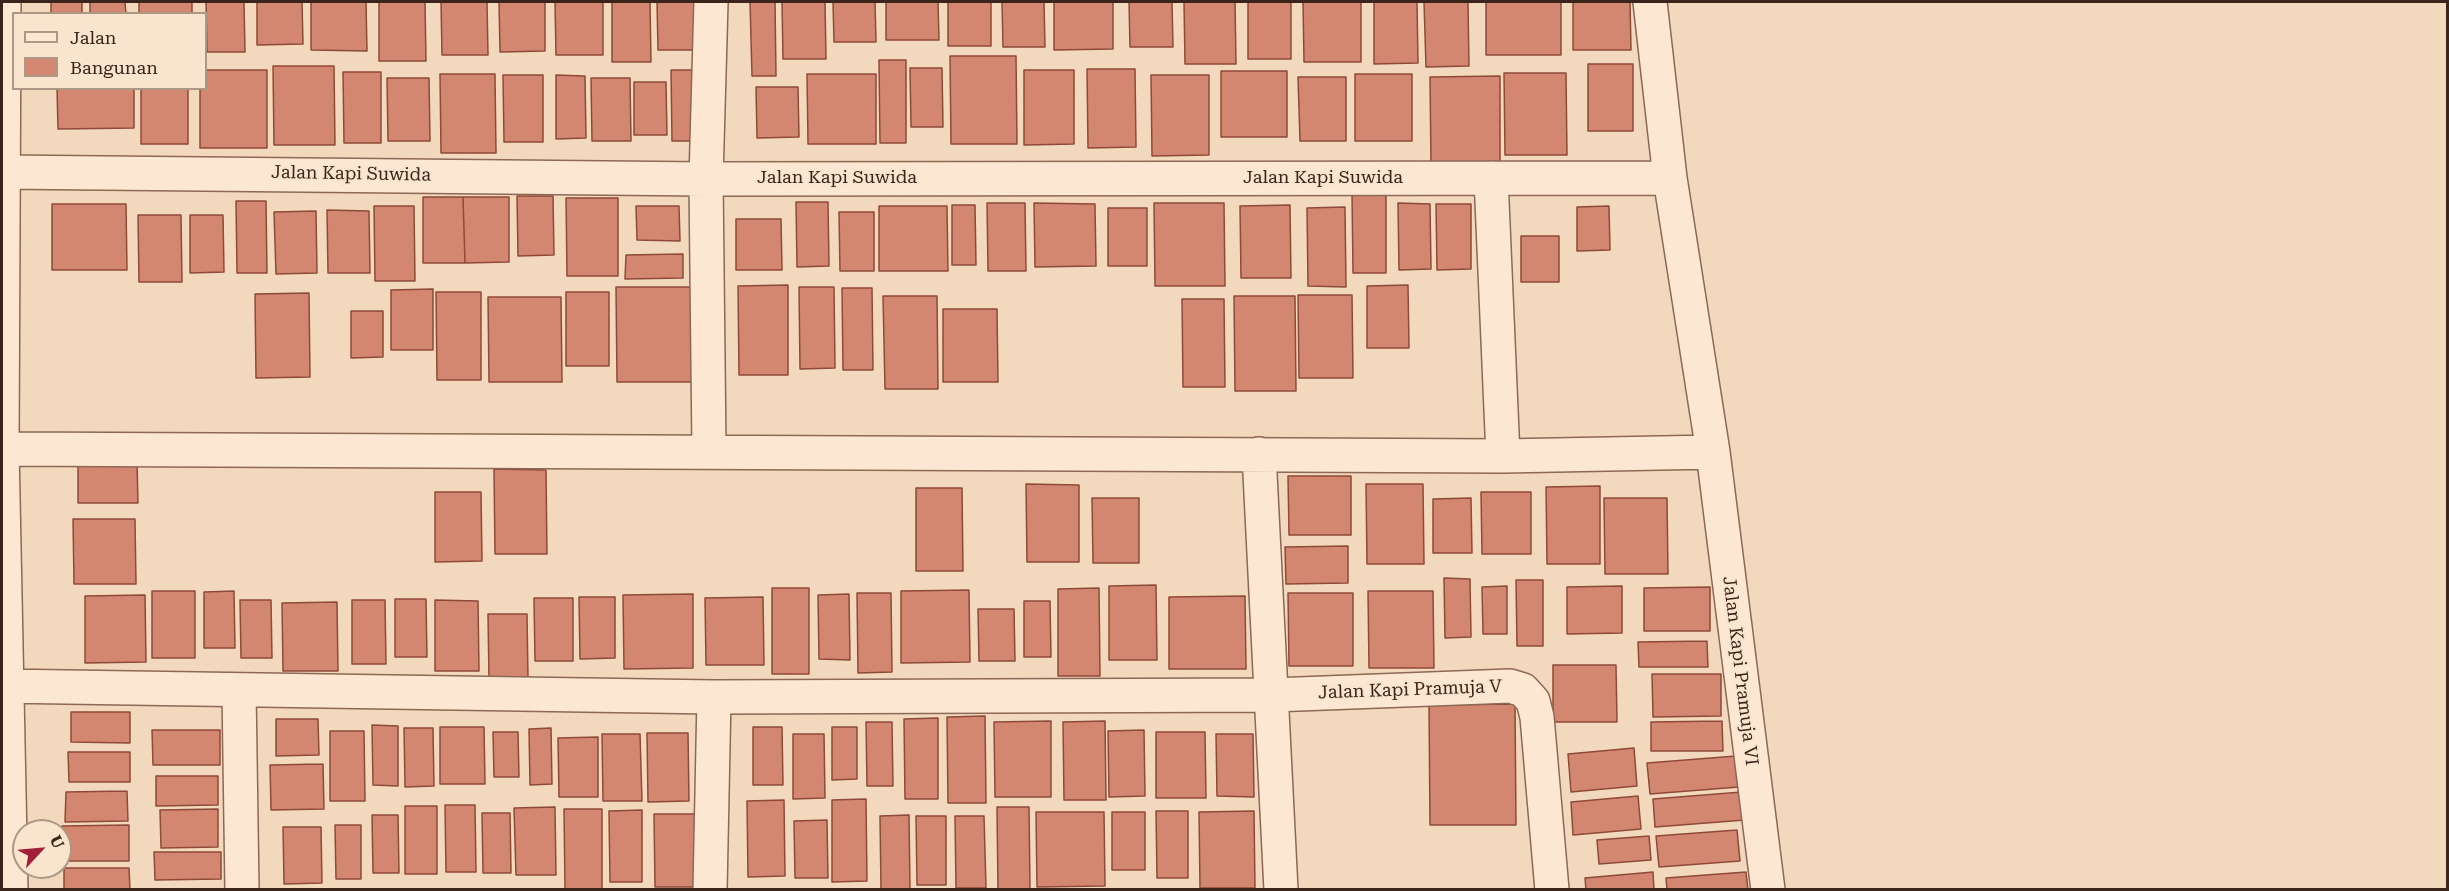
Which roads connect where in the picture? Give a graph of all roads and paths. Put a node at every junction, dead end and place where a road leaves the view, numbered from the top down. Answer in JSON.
{"nodes":[{"id":1,"x":4,"y":2,"type":"edge"},
{"id":2,"x":711,"y":2,"type":"edge"},
{"id":3,"x":1650,"y":2,"type":"edge"},
{"id":4,"x":3,"y":172,"type":"edge"},
{"id":5,"x":706,"y":178,"type":"junction"},
{"id":6,"x":1491,"y":178,"type":"junction"},
{"id":7,"x":1670,"y":178,"type":"junction"},
{"id":8,"x":2,"y":449,"type":"edge"},
{"id":9,"x":710,"y":451,"type":"junction"},
{"id":10,"x":1713,"y":452,"type":"junction"},
{"id":11,"x":1259,"y":454,"type":"junction"},
{"id":12,"x":1503,"y":456,"type":"junction"},
{"id":13,"x":4,"y":686,"type":"edge"},
{"id":14,"x":239,"y":690,"type":"junction"},
{"id":15,"x":1272,"y":695,"type":"junction"},
{"id":16,"x":714,"y":697,"type":"junction"},
{"id":17,"x":11,"y":890,"type":"edge"},
{"id":18,"x":242,"y":890,"type":"edge"},
{"id":19,"x":710,"y":890,"type":"edge"},
{"id":20,"x":1281,"y":890,"type":"edge"},
{"id":21,"x":1552,"y":890,"type":"edge"},
{"id":22,"x":1768,"y":890,"type":"edge"}],
"edges":[{"from":1,"to":4,"type":"street"},
{"from":2,"to":5,"type":"street"},
{"from":3,"to":7,"type":"street","name":"Jalan Kapi Pramuja VI"},
{"from":4,"to":5,"type":"street","name":"Jalan Kapi Suwida"},
{"from":4,"to":8,"type":"street"},
{"from":5,"to":6,"type":"street","name":"Jalan Kapi Suwida"},
{"from":5,"to":9,"type":"street"},
{"from":6,"to":7,"type":"street","name":"Jalan Kapi Suwida"},
{"from":6,"to":12,"type":"street"},
{"from":7,"to":10,"type":"street","name":"Jalan Kapi Pramuja VI"},
{"from":8,"to":9,"type":"street"},
{"from":8,"to":13,"type":"street"},
{"from":9,"to":11,"type":"street"},
{"from":10,"to":12,"type":"street"},
{"from":10,"to":22,"type":"street","name":"Jalan Kapi Pramuja VI"},
{"from":11,"to":12,"type":"street"},
{"from":11,"to":15,"type":"street"},
{"from":13,"to":14,"type":"street"},
{"from":13,"to":17,"type":"street"},
{"from":14,"to":16,"type":"street"},
{"from":14,"to":18,"type":"street"},
{"from":15,"to":16,"type":"street"},
{"from":15,"to":20,"type":"street"},
{"from":15,"to":21,"type":"street","name":"Jalan Kapi Pramuja V"},
{"from":16,"to":19,"type":"street"}]}
